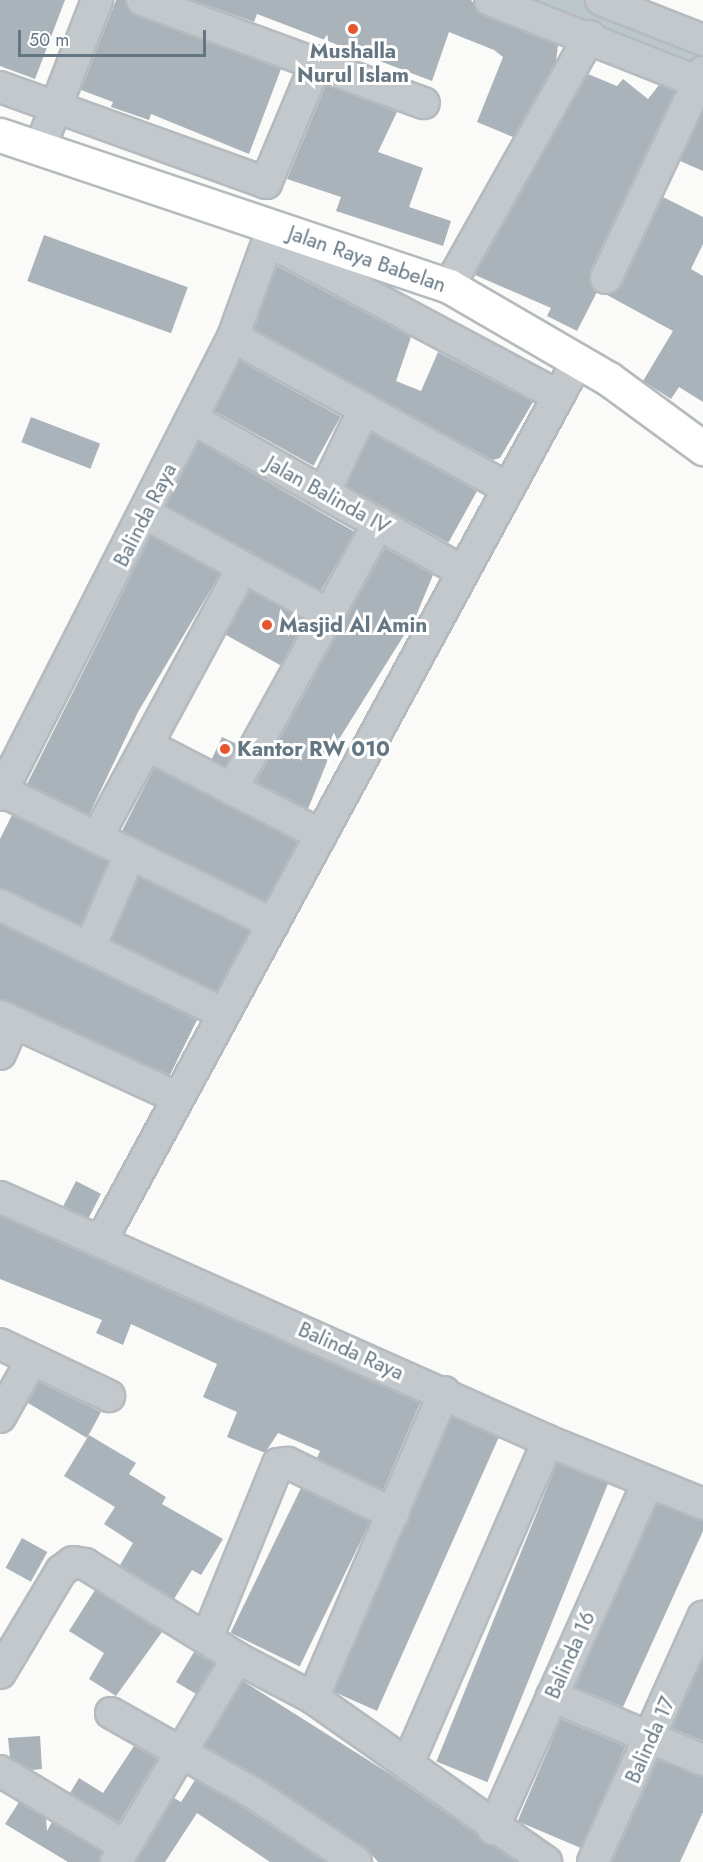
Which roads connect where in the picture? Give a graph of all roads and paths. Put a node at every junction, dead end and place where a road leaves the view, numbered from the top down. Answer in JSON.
{"nodes":[{"id":1,"x":97,"y":0,"type":"edge"},
{"id":2,"x":141,"y":0,"type":"edge"},
{"id":3,"x":490,"y":0,"type":"edge"},
{"id":4,"x":601,"y":0,"type":"edge"},
{"id":5,"x":590,"y":36,"type":"junction"},
{"id":6,"x":703,"y":40,"type":"edge"},
{"id":7,"x":317,"y":61,"type":"junction"},
{"id":8,"x":702,"y":78,"type":"edge"},
{"id":9,"x":0,"y":87,"type":"edge"},
{"id":10,"x":424,"y":103,"type":"dead end"},
{"id":11,"x":56,"y":106,"type":"junction"},
{"id":12,"x":0,"y":135,"type":"edge"},
{"id":13,"x":40,"y":148,"type":"junction"},
{"id":14,"x":272,"y":234,"type":"junction"},
{"id":15,"x":606,"y":278,"type":"dead end"},
{"id":16,"x":449,"y":286,"type":"junction"},
{"id":17,"x":233,"y":337,"type":"junction"},
{"id":18,"x":578,"y":360,"type":"junction"},
{"id":19,"x":558,"y":396,"type":"junction"},
{"id":20,"x":364,"y":409,"type":"junction"},
{"id":21,"x":193,"y":419,"type":"junction"},
{"id":22,"x":703,"y":448,"type":"edge"},
{"id":23,"x":508,"y":488,"type":"junction"},
{"id":24,"x":324,"y":492,"type":"junction"},
{"id":25,"x":146,"y":514,"type":"junction"},
{"id":26,"x":378,"y":523,"type":"junction"},
{"id":27,"x":243,"y":567,"type":"junction"},
{"id":28,"x":463,"y":572,"type":"junction"},
{"id":29,"x":329,"y":614,"type":"junction"},
{"id":30,"x":147,"y":745,"type":"junction"},
{"id":31,"x":232,"y":789,"type":"junction"},
{"id":32,"x":1,"y":793,"type":"edge"},
{"id":33,"x":321,"y":835,"type":"junction"},
{"id":34,"x":97,"y":837,"type":"junction"},
{"id":35,"x":130,"y":854,"type":"junction"},
{"id":36,"x":0,"y":905,"type":"edge"},
{"id":37,"x":273,"y":924,"type":"junction"},
{"id":38,"x":91,"y":945,"type":"junction"},
{"id":39,"x":224,"y":1014,"type":"junction"},
{"id":40,"x":7,"y":1019,"type":"edge"},
{"id":41,"x":0,"y":1054,"type":"edge"},
{"id":42,"x":178,"y":1098,"type":"junction"},
{"id":43,"x":0,"y":1197,"type":"edge"},
{"id":44,"x":101,"y":1241,"type":"junction"},
{"id":45,"x":0,"y":1344,"type":"edge"},
{"id":46,"x":32,"y":1360,"type":"junction"},
{"id":47,"x":444,"y":1392,"type":"junction"},
{"id":48,"x":110,"y":1396,"type":"dead end"},
{"id":49,"x":0,"y":1417,"type":"edge"},
{"id":50,"x":548,"y":1441,"type":"junction"},
{"id":51,"x":648,"y":1482,"type":"junction"},
{"id":52,"x":703,"y":1504,"type":"edge"},
{"id":53,"x":393,"y":1514,"type":"junction"},
{"id":54,"x":703,"y":1617,"type":"edge"},
{"id":55,"x":207,"y":1638,"type":"junction"},
{"id":56,"x":237,"y":1658,"type":"junction"},
{"id":57,"x":0,"y":1673,"type":"edge"},
{"id":58,"x":552,"y":1696,"type":"junction"},
{"id":59,"x":313,"y":1698,"type":"junction"},
{"id":60,"x":111,"y":1713,"type":"dead end"},
{"id":61,"x":653,"y":1739,"type":"junction"},
{"id":62,"x":182,"y":1754,"type":"junction"},
{"id":63,"x":703,"y":1760,"type":"edge"},
{"id":64,"x":408,"y":1763,"type":"junction"},
{"id":65,"x":0,"y":1771,"type":"edge"},
{"id":66,"x":493,"y":1829,"type":"junction"},
{"id":67,"x":120,"y":1854,"type":"edge"},
{"id":68,"x":356,"y":1862,"type":"edge"},
{"id":69,"x":546,"y":1862,"type":"edge"},
{"id":70,"x":593,"y":1862,"type":"edge"}],
"edges":[{"from":1,"to":11,"type":"street"},
{"from":2,"to":7,"type":"street"},
{"from":3,"to":5,"type":"street"},
{"from":4,"to":6,"type":"street"},
{"from":5,"to":8,"type":"street"},
{"from":5,"to":16,"type":"street"},
{"from":7,"to":10,"type":"street"},
{"from":7,"to":11,"type":"street"},
{"from":8,"to":15,"type":"street"},
{"from":9,"to":11,"type":"street"},
{"from":11,"to":13,"type":"street"},
{"from":12,"to":13,"type":"main road","name":"Jalan Raya Babelan"},
{"from":13,"to":14,"type":"main road","name":"Jalan Raya Babelan"},
{"from":14,"to":16,"type":"main road","name":"Jalan Raya Babelan"},
{"from":14,"to":17,"type":"street","name":"Balinda Raya"},
{"from":14,"to":19,"type":"street"},
{"from":16,"to":18,"type":"main road","name":"Jalan Raya Babelan"},
{"from":17,"to":20,"type":"street"},
{"from":17,"to":21,"type":"street","name":"Balinda Raya"},
{"from":18,"to":19,"type":"street"},
{"from":18,"to":22,"type":"main road","name":"Jalan Raya Babelan"},
{"from":19,"to":23,"type":"street"},
{"from":20,"to":23,"type":"street"},
{"from":20,"to":24,"type":"street"},
{"from":21,"to":24,"type":"street","name":"Jalan Balinda IV"},
{"from":21,"to":25,"type":"street","name":"Balinda Raya"},
{"from":23,"to":28,"type":"street"},
{"from":24,"to":26,"type":"street","name":"Jalan Balinda IV"},
{"from":25,"to":27,"type":"street"},
{"from":25,"to":32,"type":"street","name":"Balinda Raya"},
{"from":26,"to":28,"type":"street","name":"Jalan Balinda IV"},
{"from":26,"to":29,"type":"street"},
{"from":27,"to":29,"type":"street"},
{"from":27,"to":30,"type":"street"},
{"from":28,"to":33,"type":"street"},
{"from":29,"to":31,"type":"street"},
{"from":30,"to":31,"type":"street"},
{"from":30,"to":34,"type":"street"},
{"from":31,"to":33,"type":"street"},
{"from":32,"to":34,"type":"street"},
{"from":33,"to":37,"type":"street"},
{"from":34,"to":35,"type":"street"},
{"from":35,"to":37,"type":"street"},
{"from":35,"to":38,"type":"street"},
{"from":36,"to":38,"type":"street"},
{"from":37,"to":39,"type":"street"},
{"from":38,"to":39,"type":"street"},
{"from":39,"to":42,"type":"street"},
{"from":40,"to":41,"type":"street"},
{"from":40,"to":42,"type":"street"},
{"from":42,"to":44,"type":"street"},
{"from":43,"to":44,"type":"street","name":"Balinda Raya"},
{"from":44,"to":47,"type":"street","name":"Balinda Raya"},
{"from":45,"to":46,"type":"street"},
{"from":46,"to":48,"type":"street"},
{"from":46,"to":49,"type":"street"},
{"from":47,"to":50,"type":"street","name":"Balinda Raya"},
{"from":47,"to":53,"type":"street"},
{"from":50,"to":51,"type":"street","name":"Balinda Raya"},
{"from":50,"to":64,"type":"street"},
{"from":51,"to":52,"type":"street","name":"Balinda Raya"},
{"from":51,"to":58,"type":"street","name":"Balinda 16"},
{"from":53,"to":55,"type":"street"},
{"from":53,"to":59,"type":"street"},
{"from":54,"to":61,"type":"street","name":"Balinda 17"},
{"from":55,"to":56,"type":"street"},
{"from":55,"to":57,"type":"street"},
{"from":56,"to":59,"type":"street"},
{"from":56,"to":62,"type":"street"},
{"from":58,"to":61,"type":"street"},
{"from":58,"to":66,"type":"street","name":"Balinda 16"},
{"from":59,"to":64,"type":"street"},
{"from":60,"to":62,"type":"street"},
{"from":61,"to":63,"type":"street"},
{"from":61,"to":70,"type":"street","name":"Balinda 17"},
{"from":62,"to":67,"type":"street"},
{"from":62,"to":68,"type":"street"},
{"from":64,"to":66,"type":"street"},
{"from":65,"to":67,"type":"street"},
{"from":66,"to":69,"type":"street"}]}
